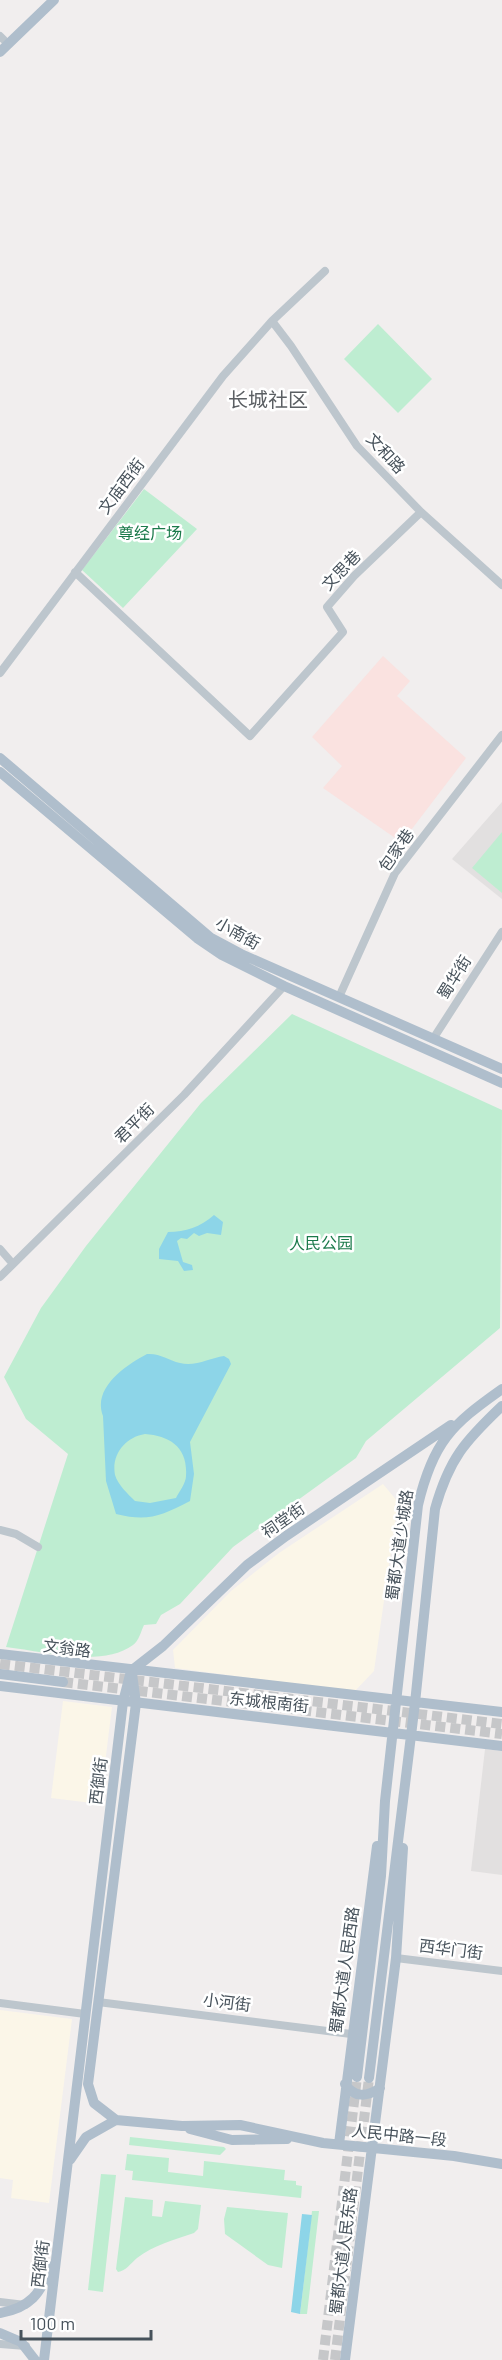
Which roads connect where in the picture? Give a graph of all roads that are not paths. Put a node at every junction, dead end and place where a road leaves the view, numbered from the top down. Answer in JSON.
{"nodes":[{"id":1,"x":44,"y":0,"type":"edge"},
{"id":2,"x":54,"y":0,"type":"edge"},
{"id":3,"x":1,"y":40,"type":"edge"},
{"id":4,"x":0,"y":52,"type":"edge"},
{"id":5,"x":325,"y":271,"type":"dead end"},
{"id":6,"x":272,"y":321,"type":"junction"},
{"id":7,"x":421,"y":512,"type":"junction"},
{"id":8,"x":75,"y":572,"type":"junction"},
{"id":9,"x":502,"y":585,"type":"edge"},
{"id":10,"x":0,"y":673,"type":"edge"},
{"id":11,"x":502,"y":735,"type":"edge"},
{"id":12,"x":0,"y":758,"type":"edge"},
{"id":13,"x":0,"y":772,"type":"edge"},
{"id":14,"x":502,"y":932,"type":"edge"},
{"id":15,"x":284,"y":986,"type":"junction"},
{"id":16,"x":339,"y":997,"type":"junction"},
{"id":17,"x":433,"y":1040,"type":"junction"},
{"id":18,"x":502,"y":1069,"type":"edge"},
{"id":19,"x":502,"y":1083,"type":"edge"},
{"id":20,"x":0,"y":1249,"type":"edge"},
{"id":21,"x":13,"y":1264,"type":"junction"},
{"id":22,"x":0,"y":1277,"type":"edge"},
{"id":23,"x":502,"y":1389,"type":"edge"},
{"id":24,"x":502,"y":1406,"type":"edge"},
{"id":25,"x":467,"y":1414,"type":"junction"},
{"id":26,"x":0,"y":1530,"type":"edge"},
{"id":27,"x":38,"y":1547,"type":"dead end"},
{"id":28,"x":0,"y":1654,"type":"edge"},
{"id":29,"x":131,"y":1671,"type":"junction"},
{"id":30,"x":0,"y":1674,"type":"edge"},
{"id":31,"x":63,"y":1682,"type":"tunnel mouth"},
{"id":32,"x":0,"y":1686,"type":"edge"},
{"id":33,"x":395,"y":1700,"type":"junction"},
{"id":34,"x":123,"y":1702,"type":"junction"},
{"id":35,"x":136,"y":1703,"type":"junction"},
{"id":36,"x":415,"y":1703,"type":"junction"},
{"id":37,"x":502,"y":1712,"type":"edge"},
{"id":38,"x":391,"y":1733,"type":"junction"},
{"id":39,"x":412,"y":1734,"type":"junction"},
{"id":40,"x":502,"y":1746,"type":"edge"},
{"id":41,"x":385,"y":1801,"type":"junction"},
{"id":42,"x":404,"y":1803,"type":"junction"},
{"id":43,"x":396,"y":1958,"type":"junction"},
{"id":44,"x":502,"y":1971,"type":"edge"},
{"id":45,"x":98,"y":2002,"type":"junction"},
{"id":46,"x":0,"y":2003,"type":"edge"},
{"id":47,"x":85,"y":2014,"type":"junction"},
{"id":48,"x":351,"y":2034,"type":"junction"},
{"id":49,"x":357,"y":2077,"type":"tunnel mouth"},
{"id":50,"x":369,"y":2078,"type":"tunnel mouth"},
{"id":51,"x":345,"y":2084,"type":"junction"},
{"id":52,"x":380,"y":2088,"type":"junction"},
{"id":53,"x":116,"y":2120,"type":"junction"},
{"id":54,"x":339,"y":2144,"type":"junction"},
{"id":55,"x":372,"y":2147,"type":"junction"},
{"id":56,"x":502,"y":2164,"type":"edge"},
{"id":57,"x":67,"y":2165,"type":"junction"},
{"id":58,"x":59,"y":2228,"type":"junction"},
{"id":59,"x":0,"y":2302,"type":"edge"},
{"id":60,"x":25,"y":2305,"type":"junction"},
{"id":61,"x":0,"y":2313,"type":"edge"},
{"id":62,"x":0,"y":2333,"type":"edge"},
{"id":63,"x":0,"y":2344,"type":"edge"},
{"id":64,"x":27,"y":2346,"type":"junction"},
{"id":65,"x":41,"y":2359,"type":"edge"},
{"id":66,"x":345,"y":2360,"type":"edge"}],
"edges":[{"from":1,"to":3,"type":"main road"},
{"from":2,"to":4,"type":"main road"},
{"from":5,"to":6,"type":"street","name":"文庙西街"},
{"from":6,"to":7,"type":"street","name":"文和路"},
{"from":6,"to":8,"type":"street","name":"文庙西街"},
{"from":7,"to":8,"type":"street","name":"文思巷"},
{"from":7,"to":9,"type":"street","name":"文和路"},
{"from":8,"to":10,"type":"street","name":"文庙西街"},
{"from":11,"to":16,"type":"street","name":"包家巷"},
{"from":12,"to":16,"type":"main road","name":"小南街"},
{"from":13,"to":15,"type":"main road","name":"小南街"},
{"from":14,"to":17,"type":"street","name":"蜀华街"},
{"from":15,"to":19,"type":"main road","name":"小南街"},
{"from":15,"to":21,"type":"street","name":"君平街"},
{"from":16,"to":17,"type":"main road","name":"小南街"},
{"from":17,"to":18,"type":"main road","name":"小南街"},
{"from":20,"to":21,"type":"street"},
{"from":21,"to":22,"type":"street","name":"君平街"},
{"from":23,"to":25,"type":"main road","name":"蜀都大道少城路"},
{"from":24,"to":36,"type":"main road","name":"蜀都大道少城路"},
{"from":25,"to":29,"type":"main road","name":"祠堂街"},
{"from":25,"to":33,"type":"main road","name":"蜀都大道少城路"},
{"from":26,"to":27,"type":"street"},
{"from":28,"to":29,"type":"main road","name":"文翁路"},
{"from":29,"to":33,"type":"main road","name":"东城根南街"},
{"from":29,"to":34,"type":"main road","name":"西御街"},
{"from":29,"to":35,"type":"main road","name":"西御街"},
{"from":30,"to":31,"type":"main road"},
{"from":32,"to":34,"type":"main road"},
{"from":33,"to":36,"type":"main road","name":"东城根南街"},
{"from":33,"to":38,"type":"main road","name":"蜀都大道人民西路"},
{"from":34,"to":35,"type":"main road","name":"东城根南街"},
{"from":34,"to":47,"type":"main road","name":"西御街"},
{"from":35,"to":38,"type":"main road","name":"东城根南街"},
{"from":35,"to":45,"type":"main road","name":"西御街"},
{"from":36,"to":37,"type":"main road","name":"东城根南街"},
{"from":36,"to":39,"type":"main road"},
{"from":38,"to":39,"type":"main road","name":"东城根南街"},
{"from":38,"to":41,"type":"main road","name":"蜀都大道人民西路"},
{"from":39,"to":40,"type":"main road","name":"东城根南街"},
{"from":39,"to":42,"type":"main road"},
{"from":41,"to":48,"type":"main road","name":"蜀都大道人民西路"},
{"from":41,"to":49,"type":"main road","name":"蜀都大道人民西路"},
{"from":42,"to":43,"type":"main road"},
{"from":42,"to":50,"type":"main road"},
{"from":43,"to":44,"type":"street","name":"西华门街"},
{"from":43,"to":52,"type":"main road"},
{"from":45,"to":48,"type":"street","name":"小河街"},
{"from":45,"to":53,"type":"main road","name":"西御街"},
{"from":46,"to":47,"type":"street"},
{"from":47,"to":57,"type":"main road","name":"西御街"},
{"from":48,"to":51,"type":"main road","name":"蜀都大道人民西路"},
{"from":51,"to":52,"type":"main road"},
{"from":51,"to":54,"type":"main road","name":"蜀都大道人民西路"},
{"from":52,"to":55,"type":"main road"},
{"from":53,"to":54,"type":"main road","name":"人民中路一段"},
{"from":53,"to":57,"type":"main road"},
{"from":54,"to":55,"type":"main road","name":"人民中路一段"},
{"from":55,"to":56,"type":"main road","name":"人民中路一段"},
{"from":55,"to":66,"type":"main road","name":"蜀都大道人民东路"},
{"from":57,"to":58,"type":"main road","name":"西御街"},
{"from":58,"to":60,"type":"main road"},
{"from":58,"to":65,"type":"main road","name":"西御街"},
{"from":59,"to":60,"type":"street"},
{"from":60,"to":61,"type":"main road"},
{"from":62,"to":64,"type":"main road"},
{"from":63,"to":64,"type":"street"},
{"from":64,"to":65,"type":"main road"}]}
